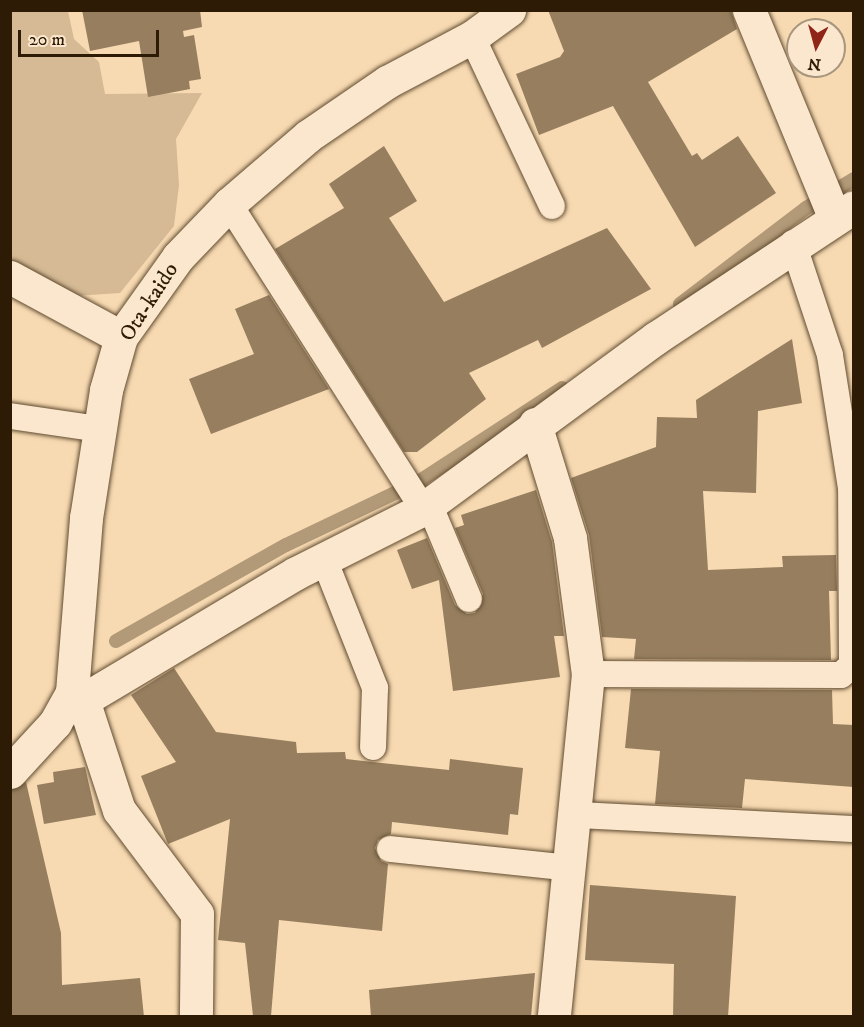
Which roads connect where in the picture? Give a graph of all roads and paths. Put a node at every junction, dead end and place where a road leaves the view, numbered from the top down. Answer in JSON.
{"nodes":[{"id":1,"x":509,"y":10,"type":"edge"},
{"id":2,"x":749,"y":10,"type":"edge"},
{"id":3,"x":472,"y":37,"type":"junction"},
{"id":4,"x":229,"y":204,"type":"junction"},
{"id":5,"x":552,"y":206,"type":"dead end"},
{"id":6,"x":844,"y":213,"type":"edge"},
{"id":7,"x":793,"y":243,"type":"junction"},
{"id":8,"x":10,"y":277,"type":"edge"},
{"id":9,"x":121,"y":337,"type":"junction"},
{"id":10,"x":10,"y":416,"type":"edge"},
{"id":11,"x":535,"y":424,"type":"junction"},
{"id":12,"x":99,"y":429,"type":"junction"},
{"id":13,"x":426,"y":506,"type":"junction"},
{"id":14,"x":324,"y":559,"type":"junction"},
{"id":15,"x":469,"y":599,"type":"dead end"},
{"id":16,"x":588,"y":674,"type":"junction"},
{"id":17,"x":77,"y":696,"type":"junction"},
{"id":18,"x":374,"y":747,"type":"dead end"},
{"id":19,"x":10,"y":771,"type":"edge"},
{"id":20,"x":577,"y":814,"type":"junction"},
{"id":21,"x":854,"y":829,"type":"edge"},
{"id":22,"x":390,"y":849,"type":"dead end"},
{"id":23,"x":571,"y":868,"type":"junction"},
{"id":24,"x":196,"y":1017,"type":"edge"},
{"id":25,"x":554,"y":1017,"type":"edge"}],
"edges":[{"from":1,"to":3,"type":"street","name":"Ota-kaido"},
{"from":2,"to":6,"type":"street"},
{"from":3,"to":4,"type":"street","name":"Ota-kaido"},
{"from":3,"to":5,"type":"lane"},
{"from":4,"to":9,"type":"street","name":"Ota-kaido"},
{"from":4,"to":13,"type":"lane"},
{"from":6,"to":7,"type":"street"},
{"from":7,"to":11,"type":"street"},
{"from":7,"to":16,"type":"lane"},
{"from":8,"to":9,"type":"street"},
{"from":9,"to":12,"type":"street","name":"Ota-kaido"},
{"from":10,"to":12,"type":"lane"},
{"from":11,"to":13,"type":"street"},
{"from":11,"to":16,"type":"street"},
{"from":12,"to":17,"type":"street","name":"Ota-kaido"},
{"from":13,"to":14,"type":"street"},
{"from":13,"to":15,"type":"lane"},
{"from":14,"to":17,"type":"street"},
{"from":14,"to":18,"type":"lane"},
{"from":16,"to":20,"type":"street"},
{"from":17,"to":19,"type":"street","name":"Ota-kaido"},
{"from":17,"to":24,"type":"street"},
{"from":20,"to":21,"type":"lane"},
{"from":20,"to":23,"type":"street"},
{"from":22,"to":23,"type":"lane"},
{"from":23,"to":25,"type":"street"}]}
